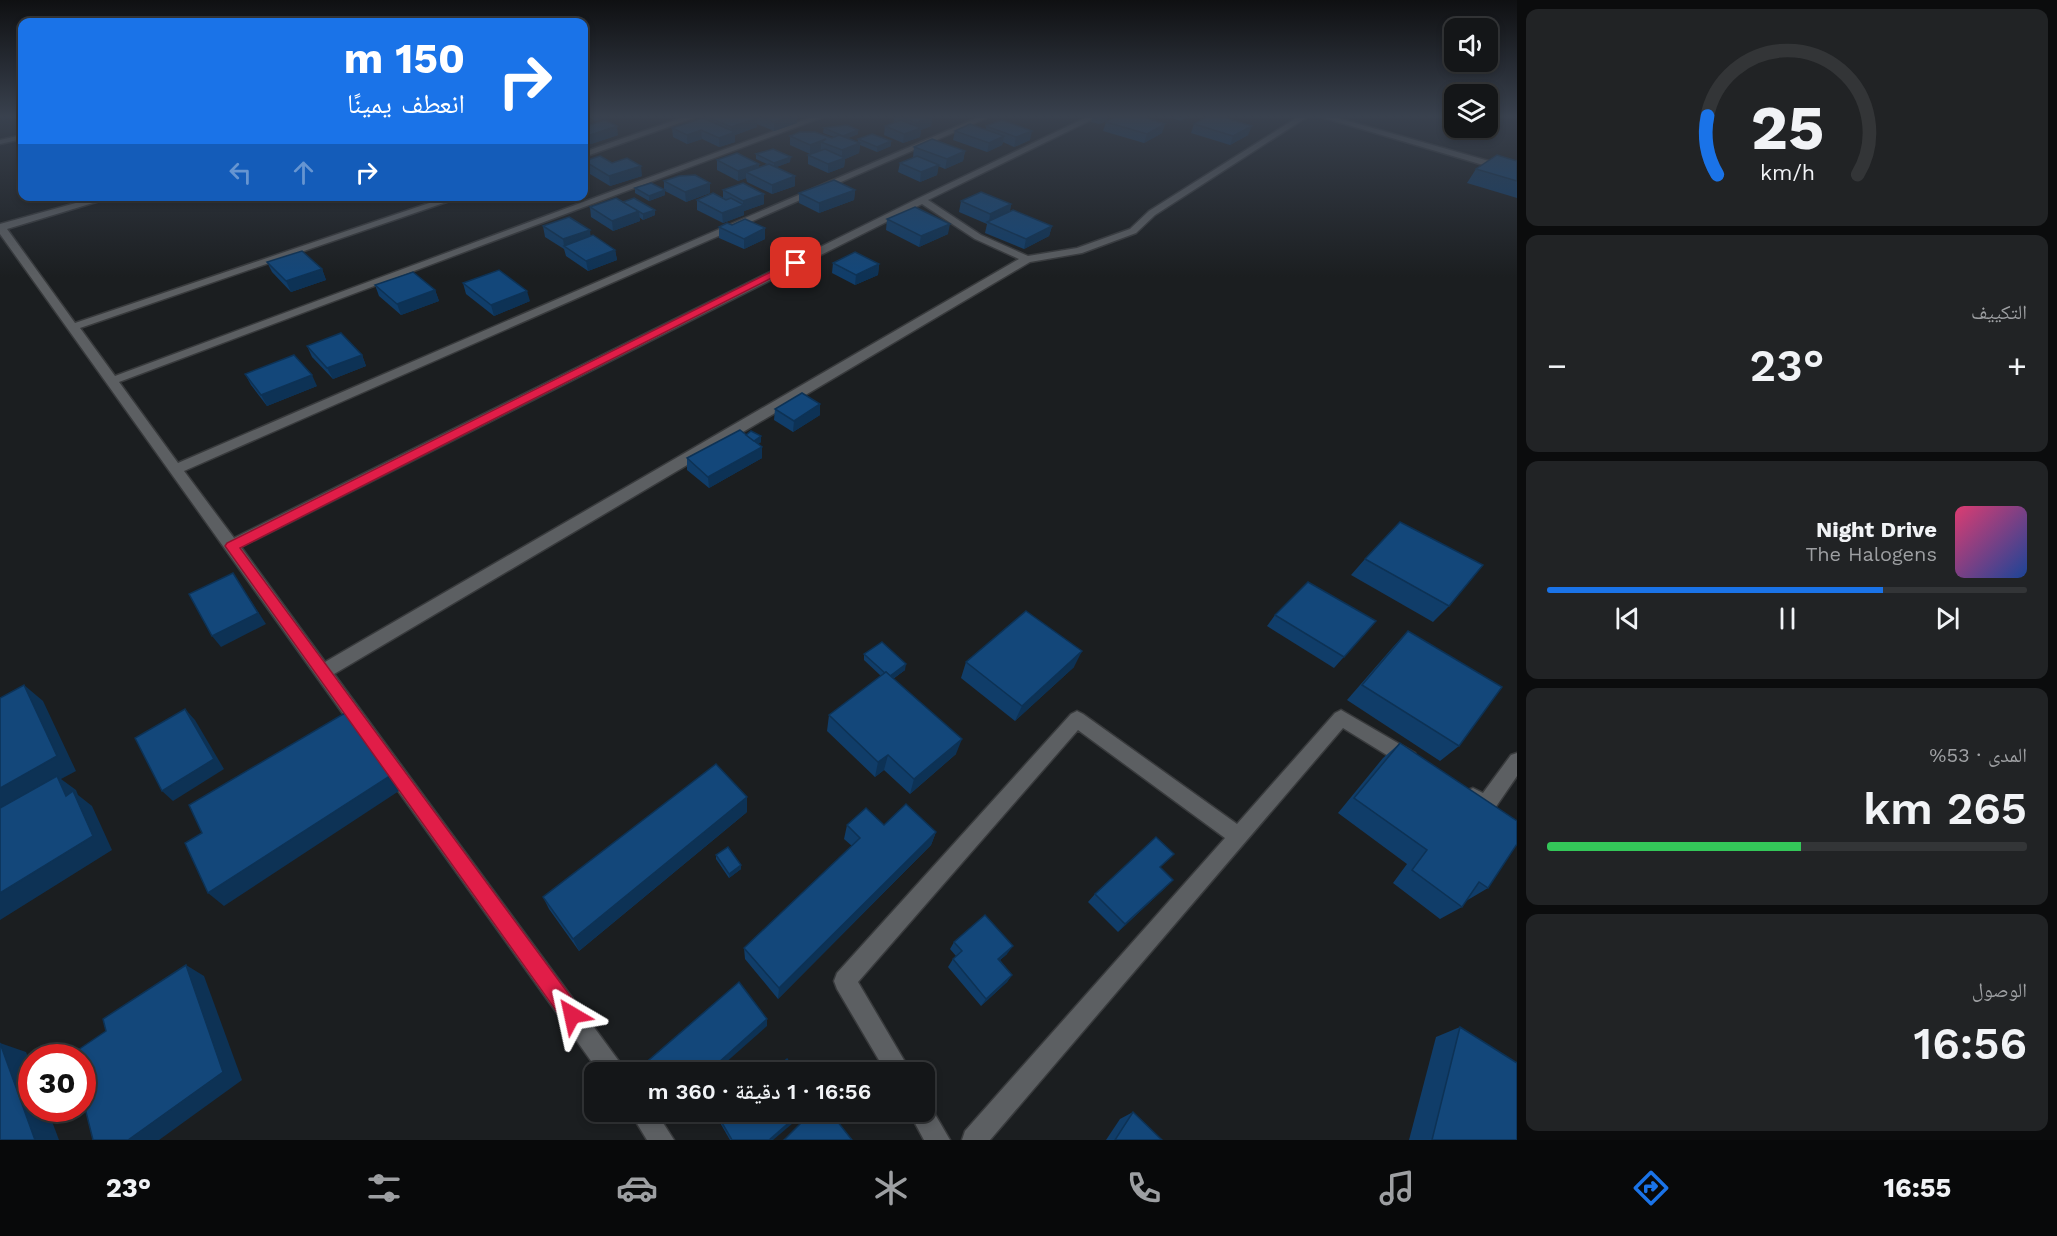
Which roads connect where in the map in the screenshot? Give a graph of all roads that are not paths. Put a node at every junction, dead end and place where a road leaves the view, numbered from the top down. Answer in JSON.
{"nodes":[{"id":1,"x":677,"y":170,"type":"edge"},
{"id":2,"x":864,"y":170,"type":"edge"},
{"id":3,"x":984,"y":170,"type":"edge"},
{"id":4,"x":1220,"y":170,"type":"edge"},
{"id":5,"x":922,"y":200,"type":"junction"},
{"id":6,"x":94,"y":201,"type":"edge"},
{"id":7,"x":445,"y":201,"type":"edge"},
{"id":8,"x":0,"y":227,"type":"edge"},
{"id":9,"x":1026,"y":259,"type":"junction"},
{"id":10,"x":73,"y":327,"type":"junction"},
{"id":11,"x":112,"y":381,"type":"junction"},
{"id":12,"x":176,"y":469,"type":"junction"},
{"id":13,"x":231,"y":546,"type":"junction"},
{"id":14,"x":323,"y":672,"type":"junction"},
{"id":15,"x":1517,"y":761,"type":"edge"},
{"id":16,"x":1428,"y":770,"type":"edge"},
{"id":17,"x":1457,"y":788,"type":"edge"},
{"id":18,"x":1238,"y":836,"type":"junction"},
{"id":19,"x":606,"y":1062,"type":"edge"},
{"id":20,"x":893,"y":1062,"type":"edge"},
{"id":21,"x":649,"y":1122,"type":"edge"},
{"id":22,"x":927,"y":1122,"type":"edge"},
{"id":23,"x":662,"y":1140,"type":"edge"},
{"id":24,"x":938,"y":1140,"type":"edge"},
{"id":25,"x":974,"y":1140,"type":"edge"}],
"edges":[{"from":1,"to":11,"type":"street"},
{"from":2,"to":12,"type":"street"},
{"from":3,"to":5,"type":"street"},
{"from":4,"to":9,"type":"street"},
{"from":5,"to":9,"type":"street"},
{"from":5,"to":13,"type":"street"},
{"from":6,"to":8,"type":"street"},
{"from":7,"to":10,"type":"street"},
{"from":8,"to":10,"type":"street"},
{"from":9,"to":14,"type":"street"},
{"from":10,"to":11,"type":"street"},
{"from":11,"to":12,"type":"street"},
{"from":12,"to":13,"type":"street"},
{"from":13,"to":14,"type":"street"},
{"from":14,"to":19,"type":"street"},
{"from":15,"to":17,"type":"street"},
{"from":16,"to":18,"type":"street"},
{"from":18,"to":20,"type":"street"},
{"from":18,"to":25,"type":"street"},
{"from":21,"to":23,"type":"street"},
{"from":22,"to":24,"type":"street"}]}
